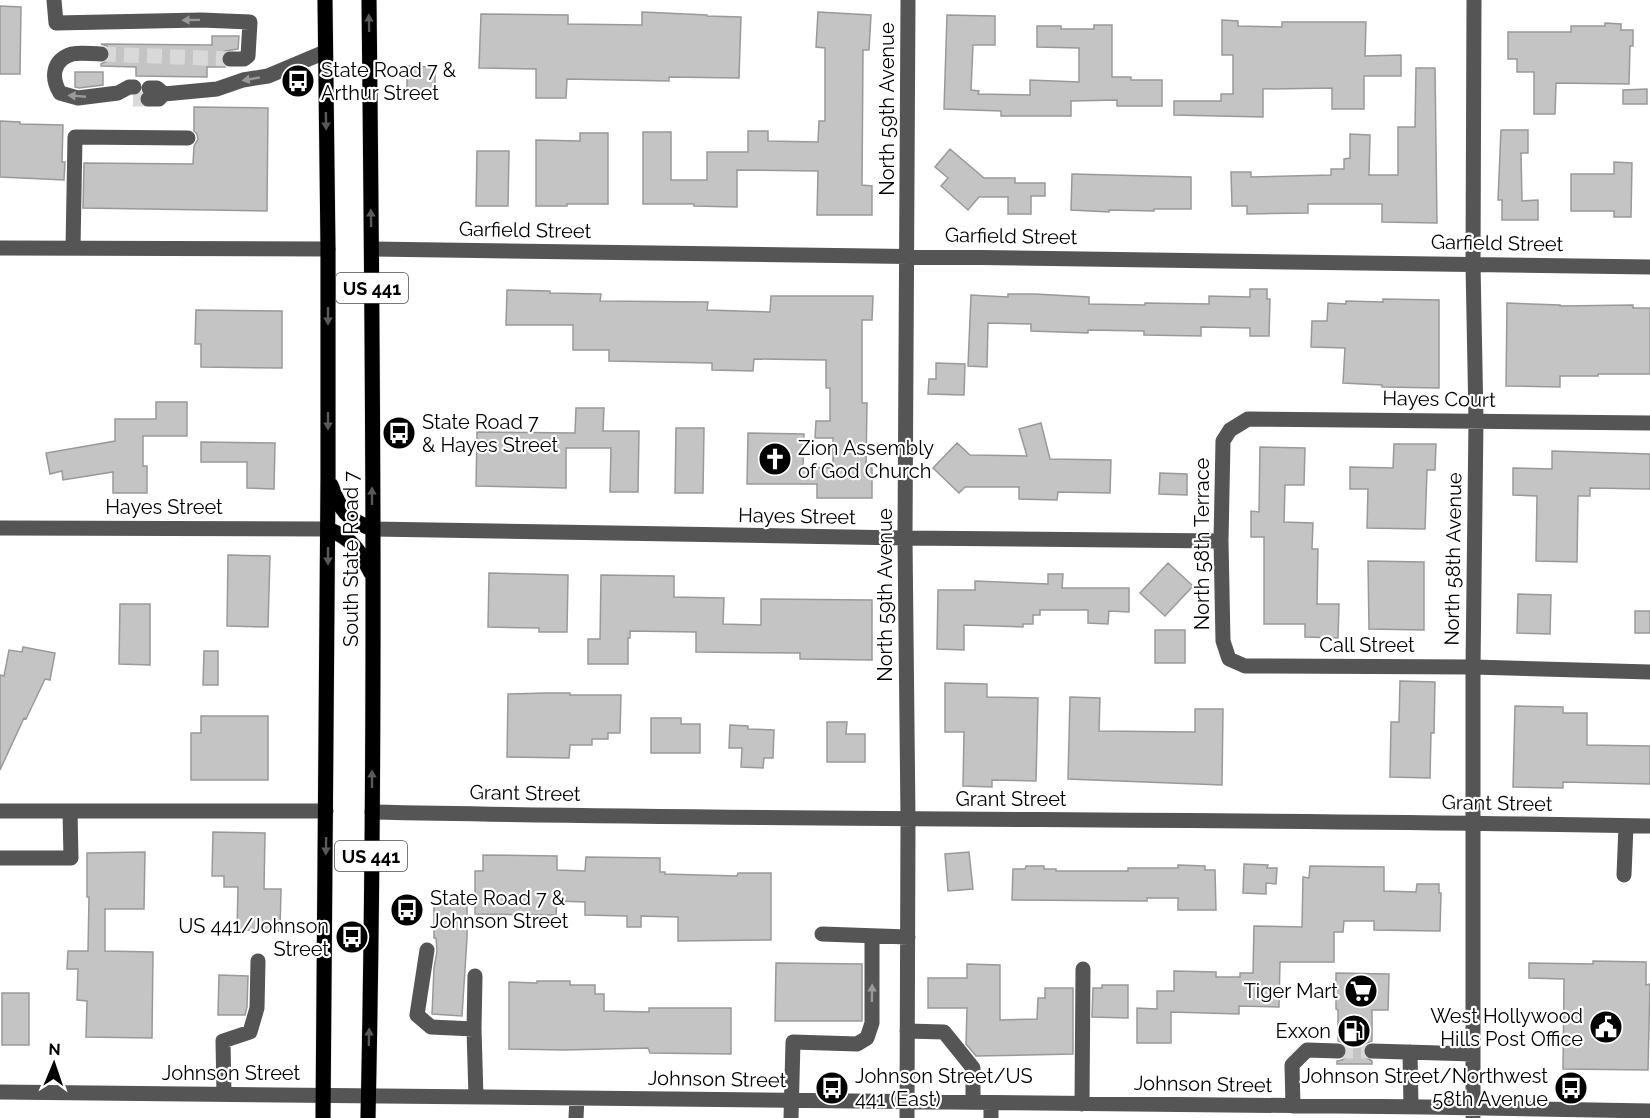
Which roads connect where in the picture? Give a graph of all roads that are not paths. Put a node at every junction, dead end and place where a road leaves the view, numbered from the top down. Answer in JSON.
{"nodes":[{"id":1,"x":54,"y":0,"type":"edge"},
{"id":2,"x":325,"y":0,"type":"edge"},
{"id":3,"x":369,"y":0,"type":"edge"},
{"id":4,"x":908,"y":0,"type":"edge"},
{"id":5,"x":1474,"y":0,"type":"edge"},
{"id":6,"x":325,"y":52,"type":"junction"},
{"id":7,"x":101,"y":54,"type":"tunnel mouth"},
{"id":8,"x":230,"y":58,"type":"tunnel mouth"},
{"id":9,"x":188,"y":138,"type":"dead end"},
{"id":10,"x":0,"y":248,"type":"edge"},
{"id":11,"x":73,"y":248,"type":"junction"},
{"id":12,"x":328,"y":249,"type":"junction"},
{"id":13,"x":372,"y":249,"type":"junction"},
{"id":14,"x":908,"y":256,"type":"junction"},
{"id":15,"x":1473,"y":264,"type":"junction"},
{"id":16,"x":1650,"y":267,"type":"edge"},
{"id":17,"x":1476,"y":420,"type":"junction"},
{"id":18,"x":1650,"y":423,"type":"edge"},
{"id":19,"x":1230,"y":430,"type":"joint"},
{"id":20,"x":328,"y":477,"type":"junction"},
{"id":21,"x":0,"y":528,"type":"edge"},
{"id":22,"x":328,"y":528,"type":"junction"},
{"id":23,"x":372,"y":529,"type":"junction"},
{"id":24,"x":905,"y":538,"type":"junction"},
{"id":25,"x":1221,"y":541,"type":"junction"},
{"id":26,"x":372,"y":576,"type":"junction"},
{"id":27,"x":1229,"y":659,"type":"joint"},
{"id":28,"x":1473,"y":667,"type":"junction"},
{"id":29,"x":1650,"y":672,"type":"edge"},
{"id":30,"x":0,"y":811,"type":"edge"},
{"id":31,"x":70,"y":811,"type":"junction"},
{"id":32,"x":326,"y":811,"type":"junction"},
{"id":33,"x":372,"y":812,"type":"junction"},
{"id":34,"x":908,"y":819,"type":"junction"},
{"id":35,"x":1474,"y":823,"type":"junction"},
{"id":36,"x":1626,"y":826,"type":"junction"},
{"id":37,"x":1650,"y":826,"type":"edge"},
{"id":38,"x":0,"y":858,"type":"edge"},
{"id":39,"x":1624,"y":875,"type":"dead end"},
{"id":40,"x":822,"y":934,"type":"dead end"},
{"id":41,"x":872,"y":936,"type":"junction"},
{"id":42,"x":908,"y":938,"type":"junction"},
{"id":43,"x":427,"y":950,"type":"dead end"},
{"id":44,"x":258,"y":961,"type":"dead end"},
{"id":45,"x":1083,"y":969,"type":"dead end"},
{"id":46,"x":475,"y":976,"type":"dead end"},
{"id":47,"x":474,"y":1029,"type":"junction"},
{"id":48,"x":907,"y":1031,"type":"junction"},
{"id":49,"x":1338,"y":1051,"type":"tunnel mouth"},
{"id":50,"x":1372,"y":1051,"type":"tunnel mouth"},
{"id":51,"x":1410,"y":1052,"type":"junction"},
{"id":52,"x":1473,"y":1054,"type":"junction"},
{"id":53,"x":0,"y":1092,"type":"edge"},
{"id":54,"x":224,"y":1094,"type":"junction"},
{"id":55,"x":323,"y":1095,"type":"junction"},
{"id":56,"x":368,"y":1095,"type":"junction"},
{"id":57,"x":476,"y":1097,"type":"junction"},
{"id":58,"x":577,"y":1098,"type":"junction"},
{"id":59,"x":792,"y":1100,"type":"junction"},
{"id":60,"x":907,"y":1101,"type":"junction"},
{"id":61,"x":972,"y":1102,"type":"junction"},
{"id":62,"x":1082,"y":1104,"type":"junction"},
{"id":63,"x":1293,"y":1106,"type":"junction"},
{"id":64,"x":991,"y":1110,"type":"edge"},
{"id":65,"x":1420,"y":1111,"type":"edge"},
{"id":66,"x":1650,"y":1111,"type":"edge"},
{"id":67,"x":1473,"y":1113,"type":"edge"},
{"id":68,"x":323,"y":1118,"type":"edge"},
{"id":69,"x":368,"y":1118,"type":"edge"},
{"id":70,"x":576,"y":1118,"type":"edge"},
{"id":71,"x":791,"y":1118,"type":"edge"},
{"id":72,"x":907,"y":1118,"type":"edge"}],
"edges":[{"from":8,"to":1,"type":"street","one_way":true},
{"from":2,"to":6,"type":"main road","name":"South State Road 7","number":"US 441"},
{"from":13,"to":3,"type":"main road","name":"South State Road 7","number":"US 441","one_way":true},
{"from":4,"to":14,"type":"street","name":"North 59th Avenue"},
{"from":5,"to":15,"type":"street","name":"North 58th Avenue"},
{"from":6,"to":7,"type":"street","one_way":true},
{"from":6,"to":12,"type":"main road","name":"South State Road 7","number":"US 441","one_way":true},
{"from":9,"to":11,"type":"street"},
{"from":10,"to":11,"type":"street"},
{"from":11,"to":12,"type":"street"},
{"from":12,"to":20,"type":"main road","name":"South State Road 7","number":"US 441","one_way":true},
{"from":13,"to":14,"type":"street","name":"Garfield Street"},
{"from":23,"to":13,"type":"main road","name":"South State Road 7","number":"US 441","one_way":true},
{"from":14,"to":15,"type":"street","name":"Garfield Street"},
{"from":14,"to":24,"type":"street","name":"North 59th Avenue"},
{"from":15,"to":16,"type":"street","name":"Garfield Street"},
{"from":15,"to":17,"type":"street","name":"North 58th Avenue"},
{"from":17,"to":18,"type":"street","name":"Hayes Court"},
{"from":17,"to":19,"type":"street","name":"Hayes Court"},
{"from":17,"to":28,"type":"street","name":"North 58th Avenue"},
{"from":19,"to":25,"type":"street","name":"North 58th Terrace"},
{"from":20,"to":22,"type":"main road","name":"South State Road 7","number":"US 441"},
{"from":20,"to":23,"type":"main road"},
{"from":21,"to":22,"type":"street","name":"Hayes Street"},
{"from":22,"to":26,"type":"main road"},
{"from":22,"to":32,"type":"main road","name":"South State Road 7","number":"US 441","one_way":true},
{"from":23,"to":24,"type":"street","name":"Hayes Street"},
{"from":23,"to":26,"type":"main road","name":"South State Road 7","number":"US 441"},
{"from":24,"to":25,"type":"street","name":"Hayes Street"},
{"from":24,"to":34,"type":"street","name":"North 59th Avenue"},
{"from":25,"to":27,"type":"street","name":"North 58th Terrace"},
{"from":33,"to":26,"type":"main road","name":"South State Road 7","number":"US 441","one_way":true},
{"from":27,"to":28,"type":"street","name":"Call Street"},
{"from":28,"to":29,"type":"street","name":"Call Street"},
{"from":28,"to":35,"type":"street","name":"North 58th Avenue"},
{"from":30,"to":31,"type":"street"},
{"from":31,"to":32,"type":"street"},
{"from":31,"to":38,"type":"street"},
{"from":32,"to":55,"type":"main road","name":"South State Road 7","number":"US 441","one_way":true},
{"from":33,"to":34,"type":"street","name":"Grant Street"},
{"from":56,"to":33,"type":"main road","name":"South State Road 7","number":"US 441","one_way":true},
{"from":34,"to":35,"type":"street","name":"Grant Street"},
{"from":34,"to":42,"type":"street","name":"North 59th Avenue"},
{"from":35,"to":36,"type":"street","name":"Grant Street"},
{"from":35,"to":52,"type":"street","name":"North 58th Avenue"},
{"from":36,"to":37,"type":"street","name":"Grant Street"},
{"from":36,"to":39,"type":"street"},
{"from":40,"to":41,"type":"street"},
{"from":41,"to":42,"type":"street"},
{"from":59,"to":41,"type":"street","one_way":true},
{"from":42,"to":48,"type":"street","name":"North 59th Avenue"},
{"from":43,"to":47,"type":"street"},
{"from":44,"to":54,"type":"street"},
{"from":45,"to":62,"type":"street"},
{"from":46,"to":47,"type":"street"},
{"from":47,"to":57,"type":"street"},
{"from":48,"to":60,"type":"street","name":"North 59th Avenue"},
{"from":48,"to":61,"type":"street"},
{"from":49,"to":63,"type":"street"},
{"from":50,"to":51,"type":"street"},
{"from":51,"to":52,"type":"street"},
{"from":51,"to":65,"type":"street"},
{"from":52,"to":67,"type":"street","name":"North 58th Avenue"},
{"from":53,"to":54,"type":"street","name":"Johnson Street"},
{"from":54,"to":55,"type":"street","name":"Johnson Street"},
{"from":55,"to":56,"type":"street","name":"Johnson Street"},
{"from":55,"to":68,"type":"main road","name":"South State Road 7","number":"US 441"},
{"from":56,"to":57,"type":"street","name":"Johnson Street"},
{"from":56,"to":69,"type":"main road","name":"South State Road 7","number":"US 441"},
{"from":57,"to":58,"type":"street","name":"Johnson Street"},
{"from":58,"to":59,"type":"street","name":"Johnson Street"},
{"from":58,"to":70,"type":"street"},
{"from":59,"to":60,"type":"street","name":"Johnson Street"},
{"from":59,"to":71,"type":"street"},
{"from":60,"to":61,"type":"street","name":"Johnson Street"},
{"from":60,"to":72,"type":"street","name":"North 59th Avenue"},
{"from":61,"to":64,"type":"street","name":"Johnson Street"},
{"from":62,"to":63,"type":"street","name":"Johnson Street"},
{"from":62,"to":64,"type":"street","name":"Johnson Street"},
{"from":63,"to":65,"type":"street","name":"Johnson Street"},
{"from":65,"to":67,"type":"street","name":"Johnson Street"},
{"from":66,"to":67,"type":"street","name":"Johnson Street"}]}
